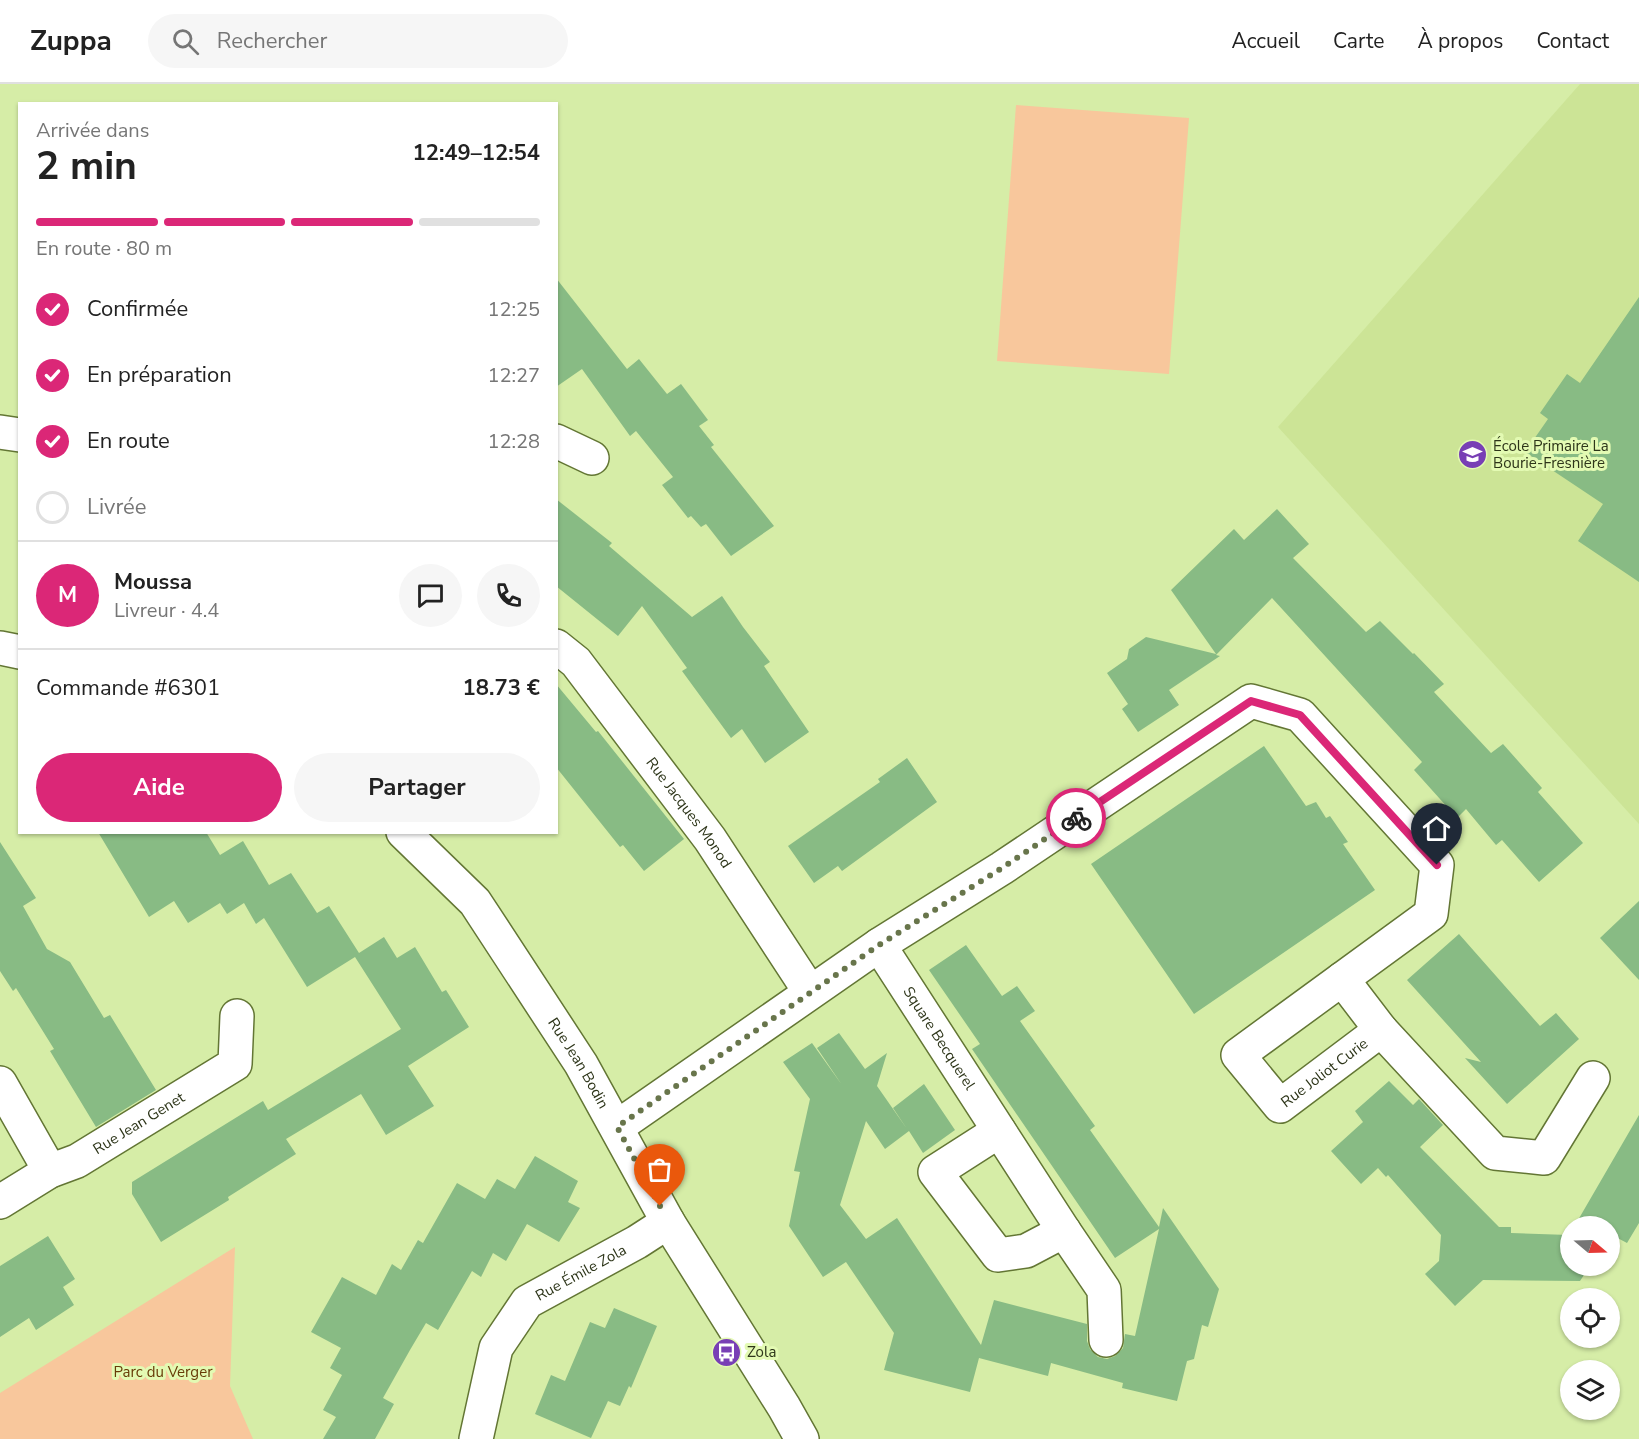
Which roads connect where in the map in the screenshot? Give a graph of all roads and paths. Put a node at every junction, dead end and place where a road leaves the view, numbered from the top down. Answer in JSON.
{"nodes":[{"id":1,"x":0,"y":432,"type":"edge"},
{"id":2,"x":18,"y":435,"type":"edge"},
{"id":3,"x":558,"y":442,"type":"edge"},
{"id":4,"x":592,"y":458,"type":"dead end"},
{"id":5,"x":0,"y":648,"type":"edge"},
{"id":6,"x":558,"y":648,"type":"edge"},
{"id":7,"x":18,"y":652,"type":"edge"},
{"id":8,"x":405,"y":834,"type":"edge"},
{"id":9,"x":879,"y":945,"type":"junction"},
{"id":10,"x":1342,"y":979,"type":"junction"},
{"id":11,"x":810,"y":992,"type":"junction"},
{"id":12,"x":237,"y":1016,"type":"dead end"},
{"id":13,"x":1381,"y":1030,"type":"junction"},
{"id":14,"x":1593,"y":1078,"type":"dead end"},
{"id":15,"x":0,"y":1083,"type":"edge"},
{"id":16,"x":617,"y":1127,"type":"junction"},
{"id":17,"x":999,"y":1131,"type":"junction"},
{"id":18,"x":50,"y":1171,"type":"junction"},
{"id":19,"x":0,"y":1202,"type":"edge"},
{"id":20,"x":669,"y":1222,"type":"junction"},
{"id":21,"x":1064,"y":1231,"type":"junction"},
{"id":22,"x":1106,"y":1340,"type":"dead end"},
{"id":23,"x":476,"y":1439,"type":"edge"},
{"id":24,"x":802,"y":1439,"type":"edge"}],
"edges":[{"from":1,"to":2,"type":"street"},
{"from":3,"to":4,"type":"street"},
{"from":5,"to":7,"type":"street"},
{"from":6,"to":11,"type":"street","name":"Rue Jacques Monod"},
{"from":8,"to":16,"type":"street","name":"Rue Jean Bodin"},
{"from":9,"to":10,"type":"street","name":"Rue Joliot Curie"},
{"from":9,"to":11,"type":"street","name":"Rue Joliot Curie"},
{"from":9,"to":17,"type":"street","name":"Square Becquerel"},
{"from":10,"to":13,"type":"street","name":"Rue Joliot Curie"},
{"from":10,"to":13,"type":"street","name":"Rue Joliot Curie"},
{"from":11,"to":16,"type":"street","name":"Rue Joliot Curie"},
{"from":12,"to":18,"type":"street","name":"Rue Jean Genet"},
{"from":13,"to":14,"type":"street","name":"Rue Joliot Curie"},
{"from":15,"to":18,"type":"street"},
{"from":16,"to":20,"type":"street","name":"Rue Jean Bodin"},
{"from":17,"to":21,"type":"street","name":"Square Becquerel"},
{"from":17,"to":21,"type":"street"},
{"from":18,"to":19,"type":"street","name":"Rue Jean Genet"},
{"from":20,"to":23,"type":"street","name":"Rue Émile Zola"},
{"from":20,"to":24,"type":"street","name":"Rue Jean Bodin"},
{"from":21,"to":22,"type":"street","name":"Square Becquerel"}]}
